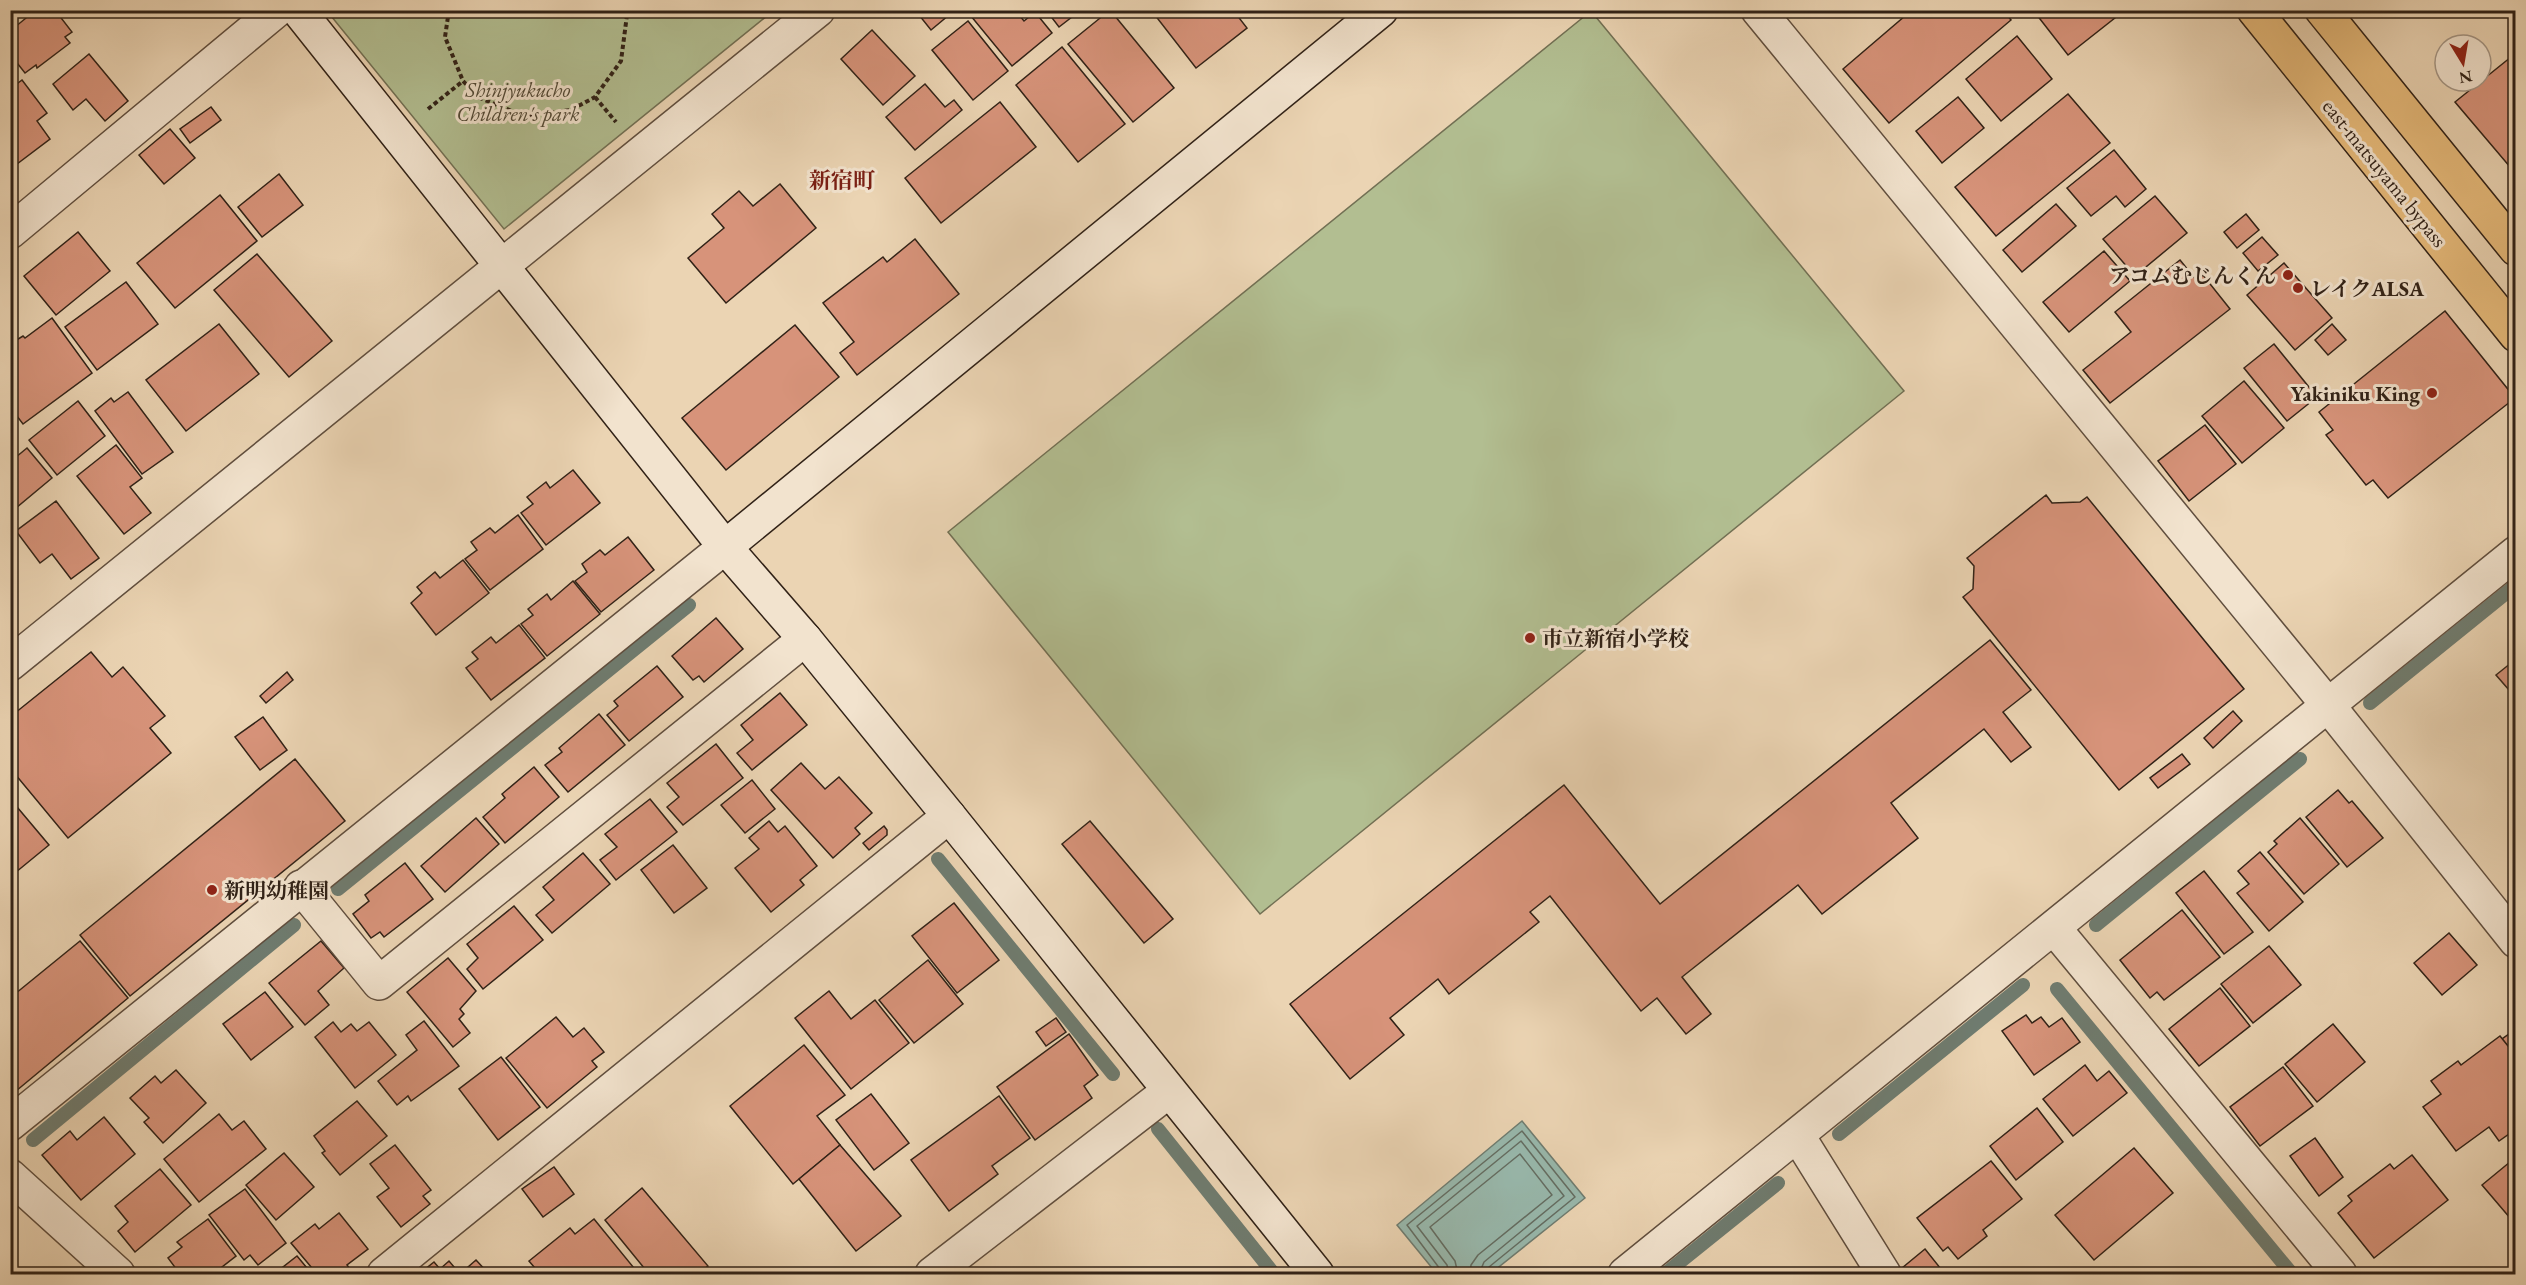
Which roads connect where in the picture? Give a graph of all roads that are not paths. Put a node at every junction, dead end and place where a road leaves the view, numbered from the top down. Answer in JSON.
{"nodes":[{"id":1,"x":277,"y":10,"type":"edge"},
{"id":2,"x":298,"y":10,"type":"edge"},
{"id":3,"x":818,"y":10,"type":"edge"},
{"id":4,"x":1381,"y":10,"type":"edge"},
{"id":5,"x":1758,"y":10,"type":"edge"},
{"id":6,"x":2254,"y":10,"type":"edge"},
{"id":7,"x":2322,"y":10,"type":"edge"},
{"id":8,"x":10,"y":232,"type":"edge"},
{"id":9,"x":2516,"y":249,"type":"edge"},
{"id":10,"x":502,"y":264,"type":"junction"},
{"id":11,"x":2516,"y":335,"type":"edge"},
{"id":12,"x":725,"y":547,"type":"junction"},
{"id":13,"x":2516,"y":553,"type":"edge"},
{"id":14,"x":805,"y":639,"type":"junction"},
{"id":15,"x":10,"y":664,"type":"edge"},
{"id":16,"x":2327,"y":704,"type":"junction"},
{"id":17,"x":949,"y":816,"type":"junction"},
{"id":18,"x":301,"y":887,"type":"junction"},
{"id":19,"x":2054,"y":927,"type":"junction"},
{"id":20,"x":2516,"y":941,"type":"edge"},
{"id":21,"x":1169,"y":1091,"type":"junction"},
{"id":22,"x":10,"y":1124,"type":"edge"},
{"id":23,"x":1798,"y":1136,"type":"junction"},
{"id":24,"x":10,"y":1176,"type":"edge"},
{"id":25,"x":118,"y":1275,"type":"edge"},
{"id":26,"x":384,"y":1275,"type":"edge"},
{"id":27,"x":932,"y":1275,"type":"edge"},
{"id":28,"x":1317,"y":1275,"type":"edge"},
{"id":29,"x":1625,"y":1275,"type":"edge"},
{"id":30,"x":1884,"y":1275,"type":"edge"},
{"id":31,"x":2340,"y":1275,"type":"edge"}],
"edges":[{"from":1,"to":8,"type":"street"},
{"from":2,"to":10,"type":"street"},
{"from":3,"to":10,"type":"street"},
{"from":4,"to":12,"type":"street"},
{"from":5,"to":16,"type":"street"},
{"from":6,"to":11,"type":"highway","name":"east-matsuyama bypass"},
{"from":7,"to":9,"type":"highway"},
{"from":10,"to":12,"type":"street"},
{"from":10,"to":15,"type":"street"},
{"from":12,"to":14,"type":"street"},
{"from":12,"to":18,"type":"street"},
{"from":13,"to":16,"type":"street"},
{"from":14,"to":17,"type":"street"},
{"from":14,"to":18,"type":"street"},
{"from":16,"to":19,"type":"street"},
{"from":16,"to":20,"type":"street"},
{"from":17,"to":21,"type":"street"},
{"from":17,"to":26,"type":"street"},
{"from":18,"to":22,"type":"street"},
{"from":19,"to":23,"type":"street"},
{"from":19,"to":31,"type":"street"},
{"from":21,"to":27,"type":"street"},
{"from":21,"to":28,"type":"street"},
{"from":23,"to":29,"type":"street"},
{"from":23,"to":30,"type":"street"},
{"from":24,"to":25,"type":"street"}]}
